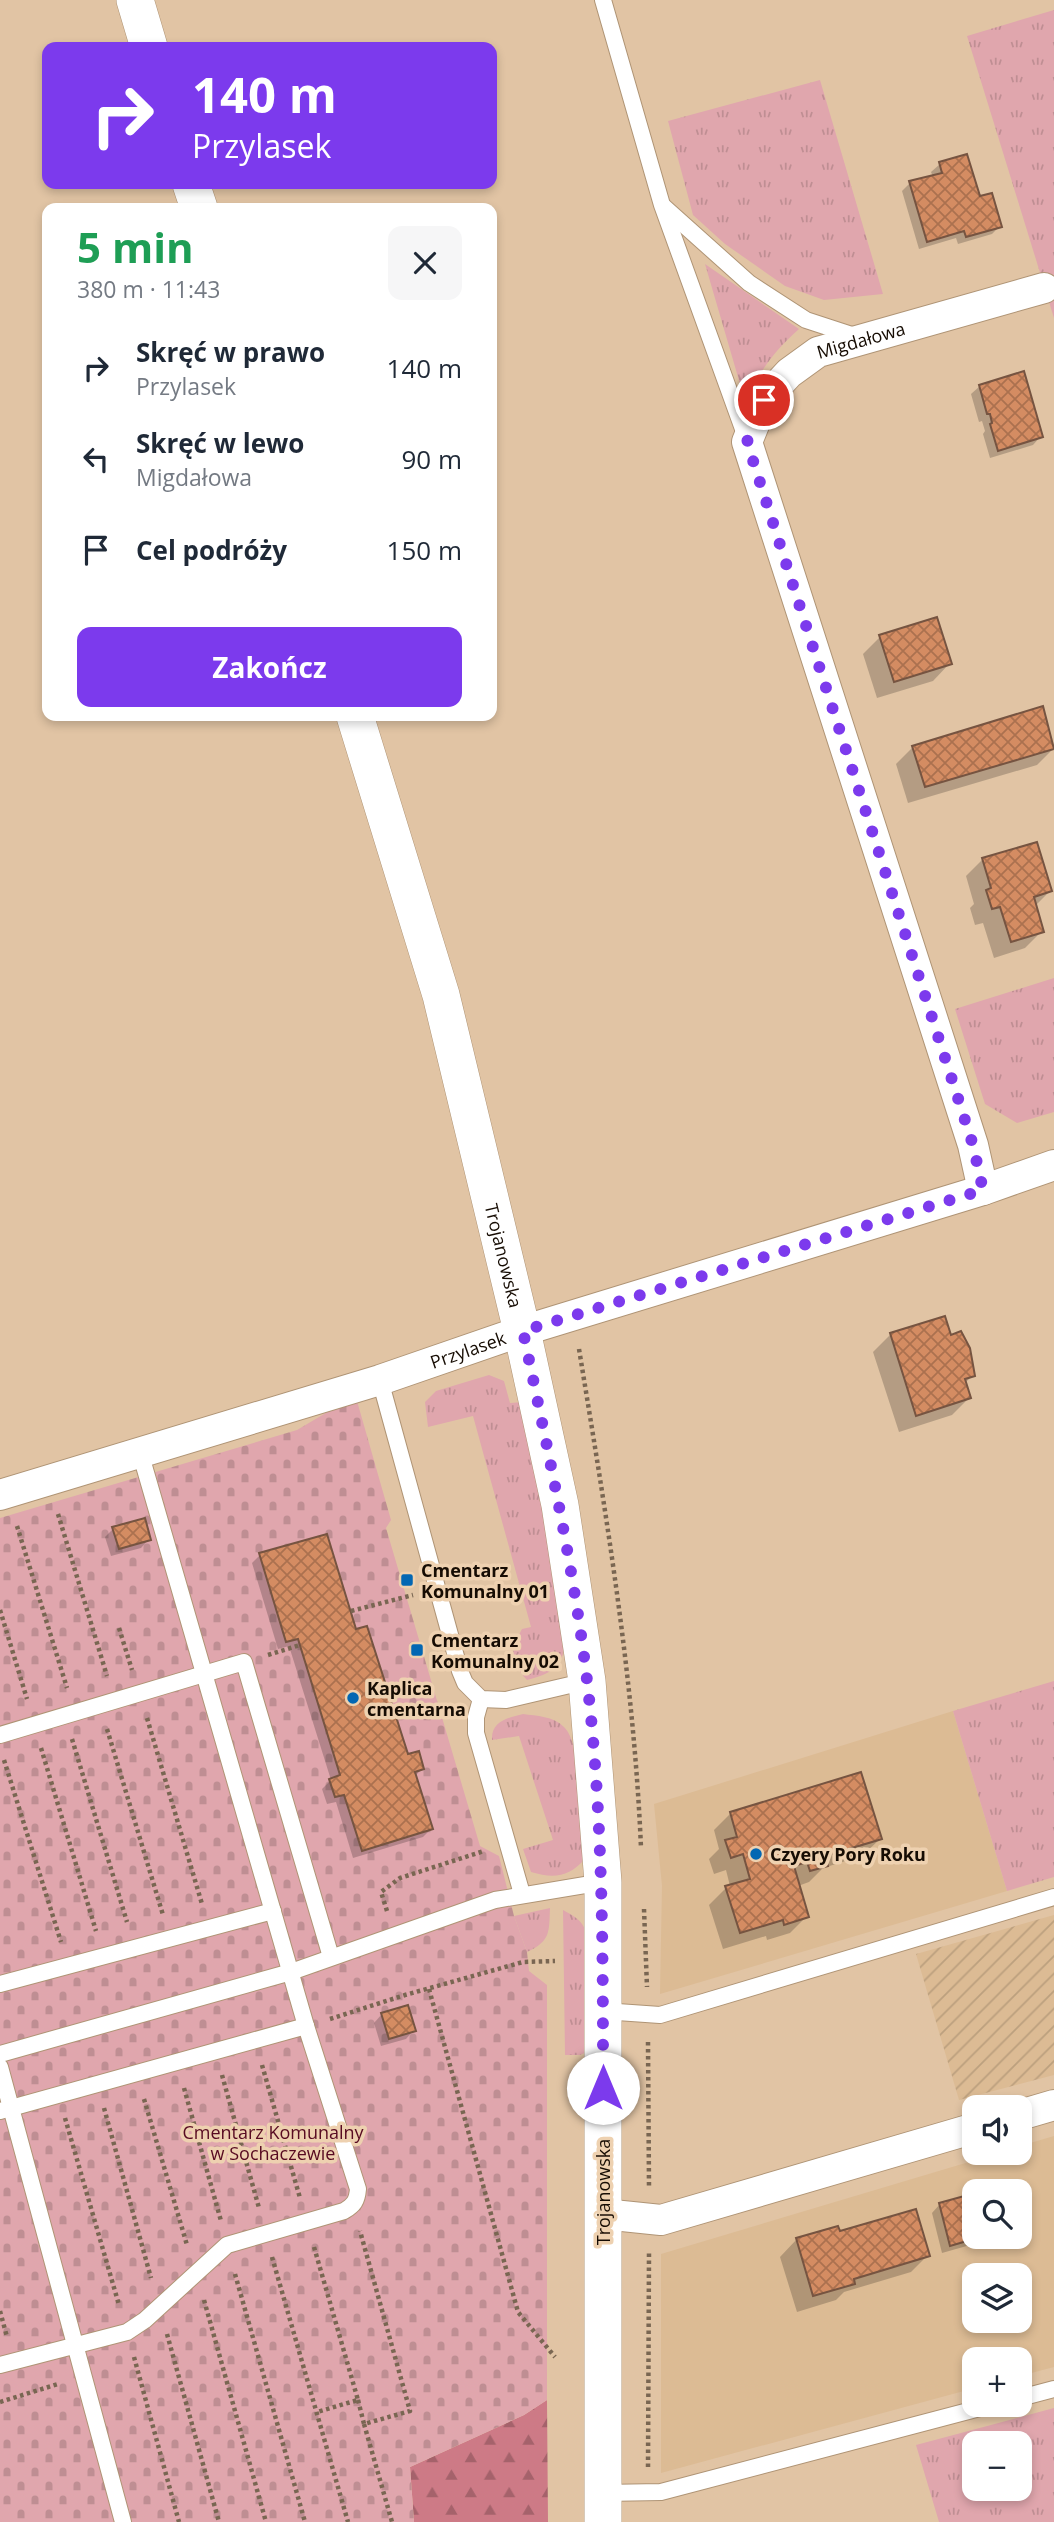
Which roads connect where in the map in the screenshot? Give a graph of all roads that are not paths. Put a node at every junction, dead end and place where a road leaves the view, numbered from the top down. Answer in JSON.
{"nodes":[{"id":1,"x":135,"y":0,"type":"edge"},
{"id":2,"x":603,"y":0,"type":"edge"},
{"id":3,"x":148,"y":42,"type":"edge"},
{"id":4,"x":663,"y":205,"type":"junction"},
{"id":5,"x":1044,"y":288,"type":"dead end"},
{"id":6,"x":863,"y":338,"type":"junction"},
{"id":7,"x":747,"y":442,"type":"junction"},
{"id":8,"x":357,"y":721,"type":"edge"},
{"id":9,"x":1054,"y":1165,"type":"edge"},
{"id":10,"x":983,"y":1190,"type":"junction"},
{"id":11,"x":523,"y":1331,"type":"junction"},
{"id":12,"x":380,"y":1380,"type":"junction"},
{"id":13,"x":141,"y":1452,"type":"junction"},
{"id":14,"x":0,"y":1495,"type":"edge"},
{"id":15,"x":204,"y":1673,"type":"junction"},
{"id":16,"x":587,"y":1681,"type":"junction"},
{"id":17,"x":481,"y":1699,"type":"junction"},
{"id":18,"x":0,"y":1735,"type":"edge"},
{"id":19,"x":603,"y":1882,"type":"junction"},
{"id":20,"x":523,"y":1894,"type":"junction"},
{"id":21,"x":1054,"y":1898,"type":"edge"},
{"id":22,"x":273,"y":1911,"type":"junction"},
{"id":23,"x":331,"y":1957,"type":"junction"},
{"id":24,"x":291,"y":1972,"type":"junction"},
{"id":25,"x":0,"y":1984,"type":"edge"},
{"id":26,"x":603,"y":2011,"type":"junction"},
{"id":27,"x":306,"y":2026,"type":"junction"},
{"id":28,"x":0,"y":2054,"type":"edge"},
{"id":29,"x":0,"y":2067,"type":"edge"},
{"id":30,"x":1054,"y":2105,"type":"edge"},
{"id":31,"x":6,"y":2110,"type":"edge"},
{"id":32,"x":1032,"y":2111,"type":"edge"},
{"id":33,"x":962,"y":2132,"type":"edge"},
{"id":34,"x":603,"y":2214,"type":"junction"},
{"id":35,"x":74,"y":2345,"type":"junction"},
{"id":36,"x":0,"y":2365,"type":"edge"},
{"id":37,"x":1054,"y":2389,"type":"edge"},
{"id":38,"x":1032,"y":2395,"type":"edge"},
{"id":39,"x":962,"y":2413,"type":"edge"},
{"id":40,"x":603,"y":2507,"type":"edge"},
{"id":41,"x":123,"y":2522,"type":"edge"}],
"edges":[{"from":1,"to":3,"type":"street"},
{"from":2,"to":4,"type":"lane"},
{"from":4,"to":6,"type":"lane"},
{"from":4,"to":7,"type":"lane"},
{"from":5,"to":6,"type":"street","name":"Migdałowa"},
{"from":6,"to":7,"type":"street","name":"Migdałowa"},
{"from":7,"to":10,"type":"street"},
{"from":8,"to":11,"type":"street","name":"Trojanowska"},
{"from":9,"to":10,"type":"street","name":"Przylasek"},
{"from":10,"to":11,"type":"street","name":"Przylasek"},
{"from":11,"to":12,"type":"street","name":"Przylasek"},
{"from":11,"to":16,"type":"street","name":"Trojanowska"},
{"from":12,"to":13,"type":"street","name":"Przylasek"},
{"from":12,"to":17,"type":"lane"},
{"from":13,"to":14,"type":"street","name":"Przylasek"},
{"from":13,"to":15,"type":"lane"},
{"from":15,"to":18,"type":"lane"},
{"from":15,"to":22,"type":"lane"},
{"from":15,"to":23,"type":"lane"},
{"from":16,"to":17,"type":"lane"},
{"from":16,"to":19,"type":"street","name":"Trojanowska"},
{"from":17,"to":20,"type":"lane"},
{"from":19,"to":20,"type":"lane"},
{"from":19,"to":26,"type":"street","name":"Trojanowska"},
{"from":20,"to":23,"type":"lane"},
{"from":21,"to":26,"type":"lane"},
{"from":22,"to":24,"type":"lane"},
{"from":22,"to":25,"type":"lane"},
{"from":23,"to":24,"type":"lane"},
{"from":24,"to":27,"type":"lane"},
{"from":24,"to":28,"type":"lane"},
{"from":26,"to":34,"type":"street","name":"Trojanowska"},
{"from":27,"to":31,"type":"lane"},
{"from":27,"to":35,"type":"lane"},
{"from":29,"to":31,"type":"lane"},
{"from":30,"to":32,"type":"street"},
{"from":31,"to":35,"type":"lane"},
{"from":33,"to":34,"type":"street"},
{"from":34,"to":40,"type":"street","name":"Trojanowska"},
{"from":35,"to":36,"type":"lane"},
{"from":35,"to":41,"type":"lane"},
{"from":37,"to":38,"type":"lane"},
{"from":39,"to":40,"type":"lane"}]}
